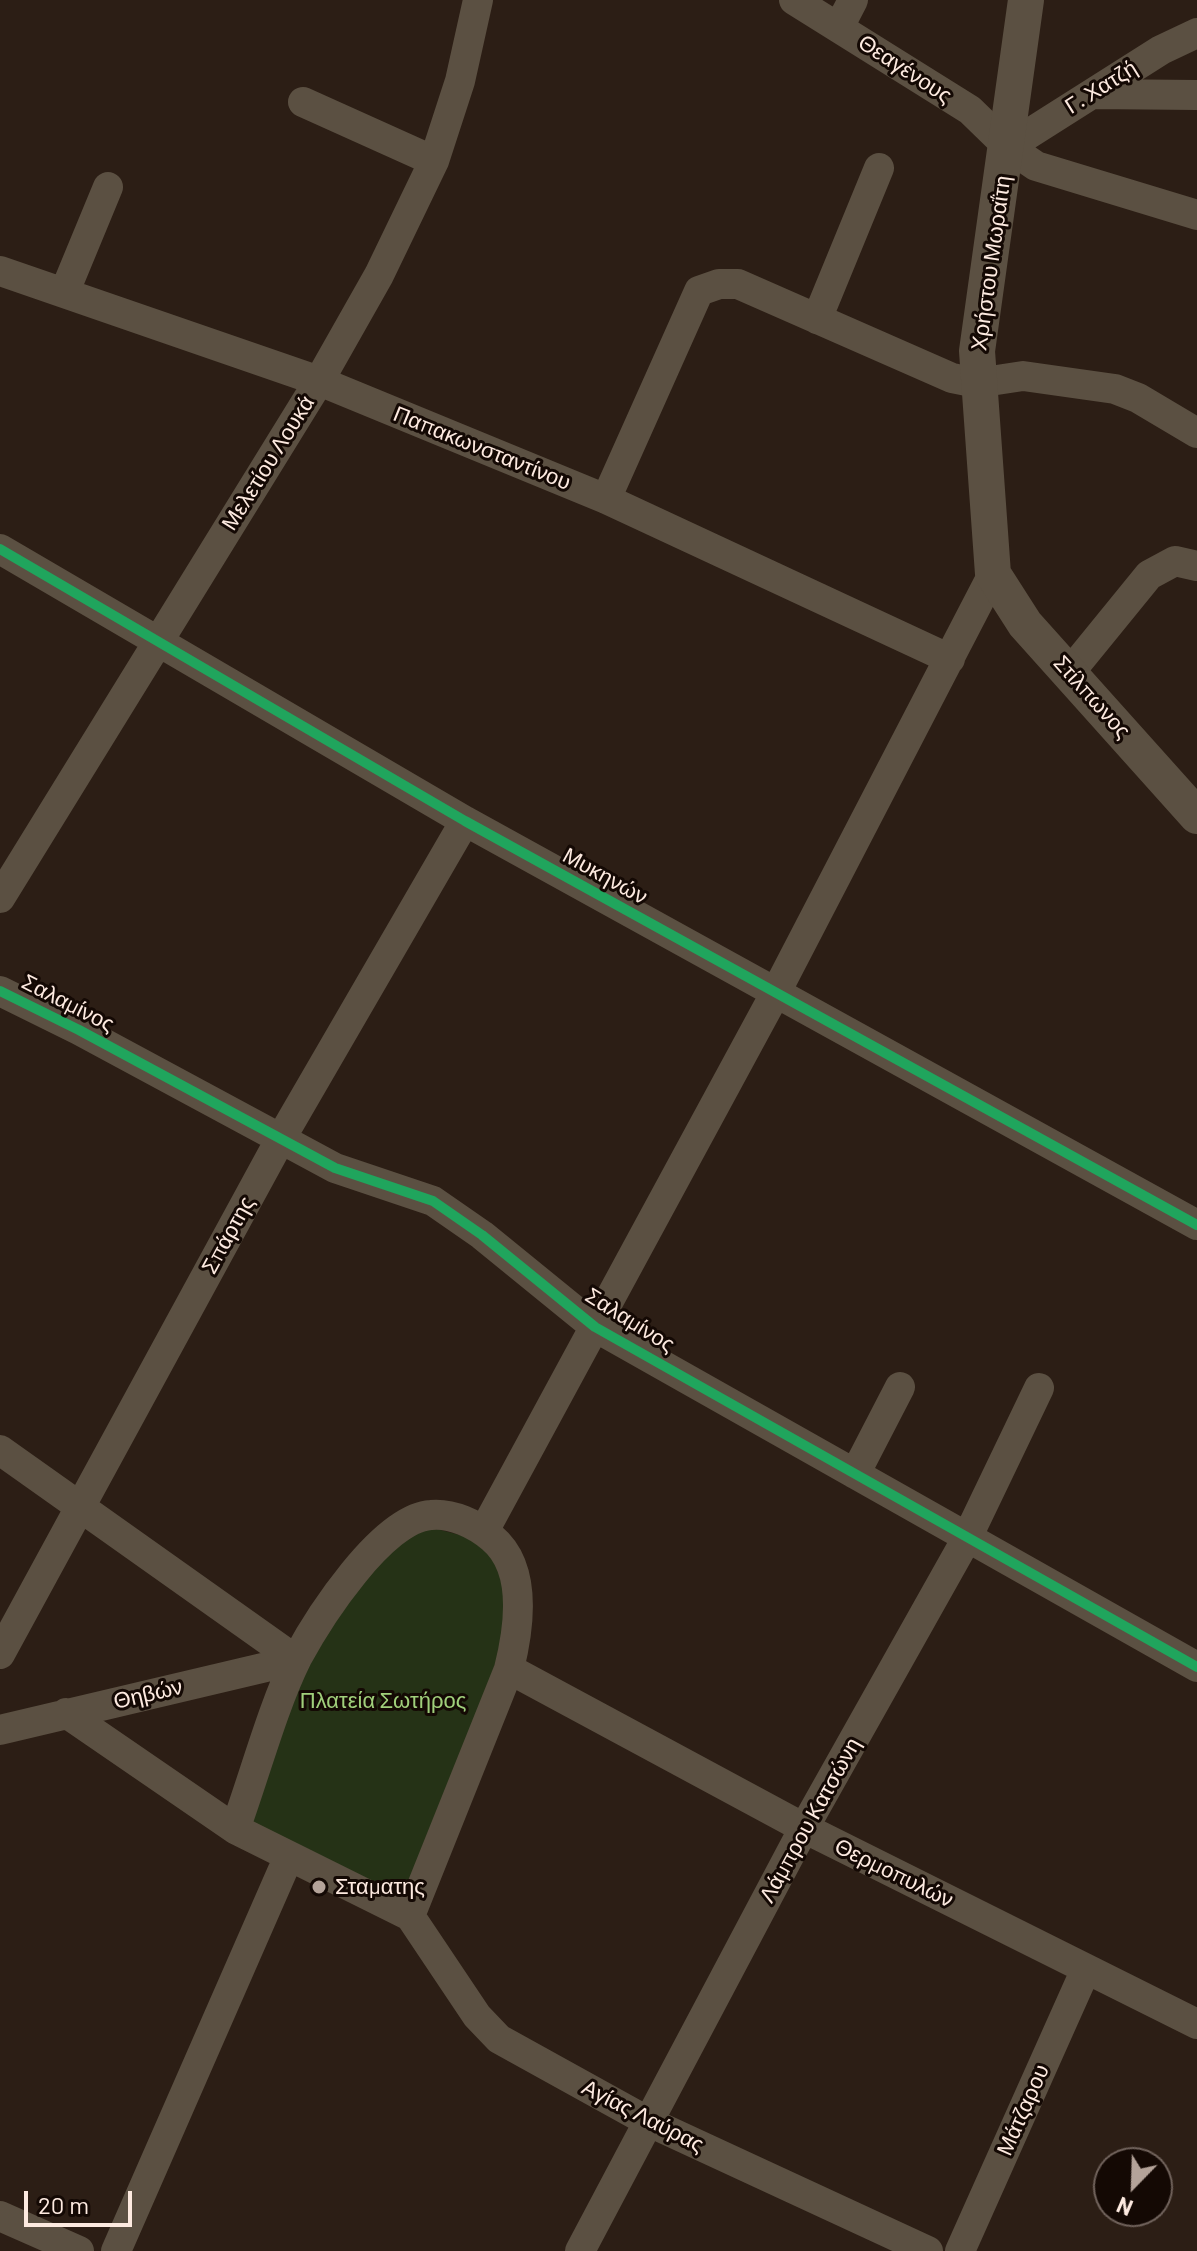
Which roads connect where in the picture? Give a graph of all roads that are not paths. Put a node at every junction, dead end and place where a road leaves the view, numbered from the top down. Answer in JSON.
{"nodes":[{"id":1,"x":478,"y":0,"type":"edge"},
{"id":2,"x":794,"y":0,"type":"edge"},
{"id":3,"x":853,"y":0,"type":"edge"},
{"id":4,"x":1026,"y":0,"type":"edge"},
{"id":5,"x":839,"y":27,"type":"junction"},
{"id":6,"x":1197,"y":33,"type":"edge"},
{"id":7,"x":1092,"y":94,"type":"junction"},
{"id":8,"x":1197,"y":95,"type":"edge"},
{"id":9,"x":303,"y":102,"type":"dead end"},
{"id":10,"x":1008,"y":147,"type":"junction"},
{"id":11,"x":434,"y":161,"type":"junction"},
{"id":12,"x":879,"y":168,"type":"dead end"},
{"id":13,"x":108,"y":187,"type":"dead end"},
{"id":14,"x":1197,"y":215,"type":"edge"},
{"id":15,"x":0,"y":271,"type":"edge"},
{"id":16,"x":65,"y":291,"type":"junction"},
{"id":17,"x":817,"y":319,"type":"junction"},
{"id":18,"x":319,"y":381,"type":"junction"},
{"id":19,"x":977,"y":383,"type":"junction"},
{"id":20,"x":1197,"y":433,"type":"edge"},
{"id":21,"x":606,"y":499,"type":"junction"},
{"id":22,"x":0,"y":549,"type":"edge"},
{"id":23,"x":1197,"y":566,"type":"edge"},
{"id":24,"x":993,"y":574,"type":"junction"},
{"id":25,"x":158,"y":639,"type":"junction"},
{"id":26,"x":950,"y":659,"type":"junction"},
{"id":27,"x":1070,"y":672,"type":"junction"},
{"id":28,"x":1197,"y":816,"type":"edge"},
{"id":29,"x":465,"y":821,"type":"junction"},
{"id":30,"x":0,"y":898,"type":"edge"},
{"id":31,"x":0,"y":991,"type":"edge"},
{"id":32,"x":775,"y":994,"type":"junction"},
{"id":33,"x":280,"y":1140,"type":"junction"},
{"id":34,"x":1197,"y":1225,"type":"edge"},
{"id":35,"x":595,"y":1327,"type":"junction"},
{"id":36,"x":900,"y":1387,"type":"dead end"},
{"id":37,"x":1039,"y":1388,"type":"dead end"},
{"id":38,"x":0,"y":1450,"type":"edge"},
{"id":39,"x":855,"y":1474,"type":"junction"},
{"id":40,"x":81,"y":1504,"type":"junction"},
{"id":41,"x":484,"y":1531,"type":"junction"},
{"id":42,"x":967,"y":1538,"type":"junction"},
{"id":43,"x":0,"y":1654,"type":"edge"},
{"id":44,"x":296,"y":1660,"type":"junction"},
{"id":45,"x":1197,"y":1667,"type":"edge"},
{"id":46,"x":509,"y":1669,"type":"junction"},
{"id":47,"x":66,"y":1713,"type":"junction"},
{"id":48,"x":0,"y":1730,"type":"edge"},
{"id":49,"x":804,"y":1828,"type":"junction"},
{"id":50,"x":235,"y":1829,"type":"junction"},
{"id":51,"x":289,"y":1856,"type":"junction"},
{"id":52,"x":410,"y":1916,"type":"junction"},
{"id":53,"x":1086,"y":1969,"type":"junction"},
{"id":54,"x":1197,"y":2024,"type":"edge"},
{"id":55,"x":649,"y":2122,"type":"junction"},
{"id":56,"x":0,"y":2216,"type":"edge"},
{"id":57,"x":79,"y":2251,"type":"edge"},
{"id":58,"x":116,"y":2251,"type":"edge"},
{"id":59,"x":580,"y":2251,"type":"edge"},
{"id":60,"x":928,"y":2251,"type":"edge"},
{"id":61,"x":960,"y":2251,"type":"edge"}],
"edges":[{"from":1,"to":11,"type":"street","name":"Μελετίου Λουκά"},
{"from":2,"to":5,"type":"street","name":"Θεαγένους"},
{"from":3,"to":5,"type":"street"},
{"from":4,"to":10,"type":"street","name":"Χρήστου Μωραΐτη"},
{"from":5,"to":10,"type":"street","name":"Θεαγένους"},
{"from":6,"to":7,"type":"street","name":"Γ. Χατζή"},
{"from":7,"to":8,"type":"street"},
{"from":7,"to":10,"type":"street","name":"Γ. Χατζή"},
{"from":9,"to":11,"type":"street"},
{"from":10,"to":14,"type":"street","name":"Θεαγένους"},
{"from":10,"to":19,"type":"street","name":"Χρήστου Μωραΐτη"},
{"from":11,"to":18,"type":"street","name":"Μελετίου Λουκά"},
{"from":12,"to":17,"type":"street"},
{"from":13,"to":16,"type":"street"},
{"from":15,"to":16,"type":"street","name":"Παπακωνσταντίνου"},
{"from":16,"to":18,"type":"street","name":"Παπακωνσταντίνου"},
{"from":17,"to":19,"type":"street"},
{"from":17,"to":21,"type":"street"},
{"from":18,"to":21,"type":"street","name":"Παπακωνσταντίνου"},
{"from":18,"to":25,"type":"street","name":"Μελετίου Λουκά"},
{"from":19,"to":20,"type":"street"},
{"from":19,"to":24,"type":"street","name":"Χρήστου Μωραΐτη"},
{"from":21,"to":26,"type":"street","name":"Παπακωνσταντίνου"},
{"from":22,"to":25,"type":"street","name":"Μυκηνών"},
{"from":23,"to":27,"type":"street"},
{"from":24,"to":26,"type":"street"},
{"from":24,"to":27,"type":"street","name":"Στίλπωνος"},
{"from":25,"to":29,"type":"street","name":"Μυκηνών"},
{"from":25,"to":30,"type":"street","name":"Μελετίου Λουκά"},
{"from":26,"to":32,"type":"street"},
{"from":27,"to":28,"type":"street","name":"Στίλπωνος"},
{"from":29,"to":32,"type":"street","name":"Μυκηνών"},
{"from":29,"to":33,"type":"street","name":"Σπάρτης"},
{"from":31,"to":33,"type":"street","name":"Σαλαμίνος"},
{"from":32,"to":34,"type":"street","name":"Μυκηνών"},
{"from":32,"to":35,"type":"street"},
{"from":33,"to":35,"type":"street","name":"Σαλαμίνος"},
{"from":33,"to":40,"type":"street","name":"Σπάρτης"},
{"from":35,"to":39,"type":"street","name":"Σαλαμίνος"},
{"from":35,"to":41,"type":"street"},
{"from":36,"to":39,"type":"street"},
{"from":37,"to":42,"type":"street","name":"Λάμπρου Κατσώνη"},
{"from":38,"to":40,"type":"street"},
{"from":39,"to":42,"type":"street","name":"Σαλαμίνος"},
{"from":40,"to":43,"type":"street","name":"Σπάρτης"},
{"from":40,"to":44,"type":"street"},
{"from":41,"to":44,"type":"street"},
{"from":41,"to":46,"type":"street"},
{"from":42,"to":45,"type":"street","name":"Σαλαμίνος"},
{"from":42,"to":49,"type":"street","name":"Λάμπρου Κατσώνη"},
{"from":44,"to":47,"type":"street","name":"Θηβών"},
{"from":44,"to":50,"type":"street"},
{"from":46,"to":49,"type":"street","name":"Θερμοπυλών"},
{"from":46,"to":52,"type":"street"},
{"from":47,"to":48,"type":"street","name":"Θηβών"},
{"from":47,"to":50,"type":"street"},
{"from":49,"to":53,"type":"street","name":"Θερμοπυλών"},
{"from":49,"to":55,"type":"street","name":"Λάμπρου Κατσώνη"},
{"from":50,"to":51,"type":"street"},
{"from":51,"to":52,"type":"street"},
{"from":51,"to":58,"type":"street"},
{"from":52,"to":55,"type":"street","name":"Αγίας Λαύρας"},
{"from":53,"to":54,"type":"street","name":"Θερμοπυλών"},
{"from":53,"to":61,"type":"street","name":"Μάτζαρου"},
{"from":55,"to":59,"type":"street","name":"Λάμπρου Κατσώνη"},
{"from":55,"to":60,"type":"street","name":"Αγίας Λαύρας"},
{"from":56,"to":57,"type":"street"}]}
